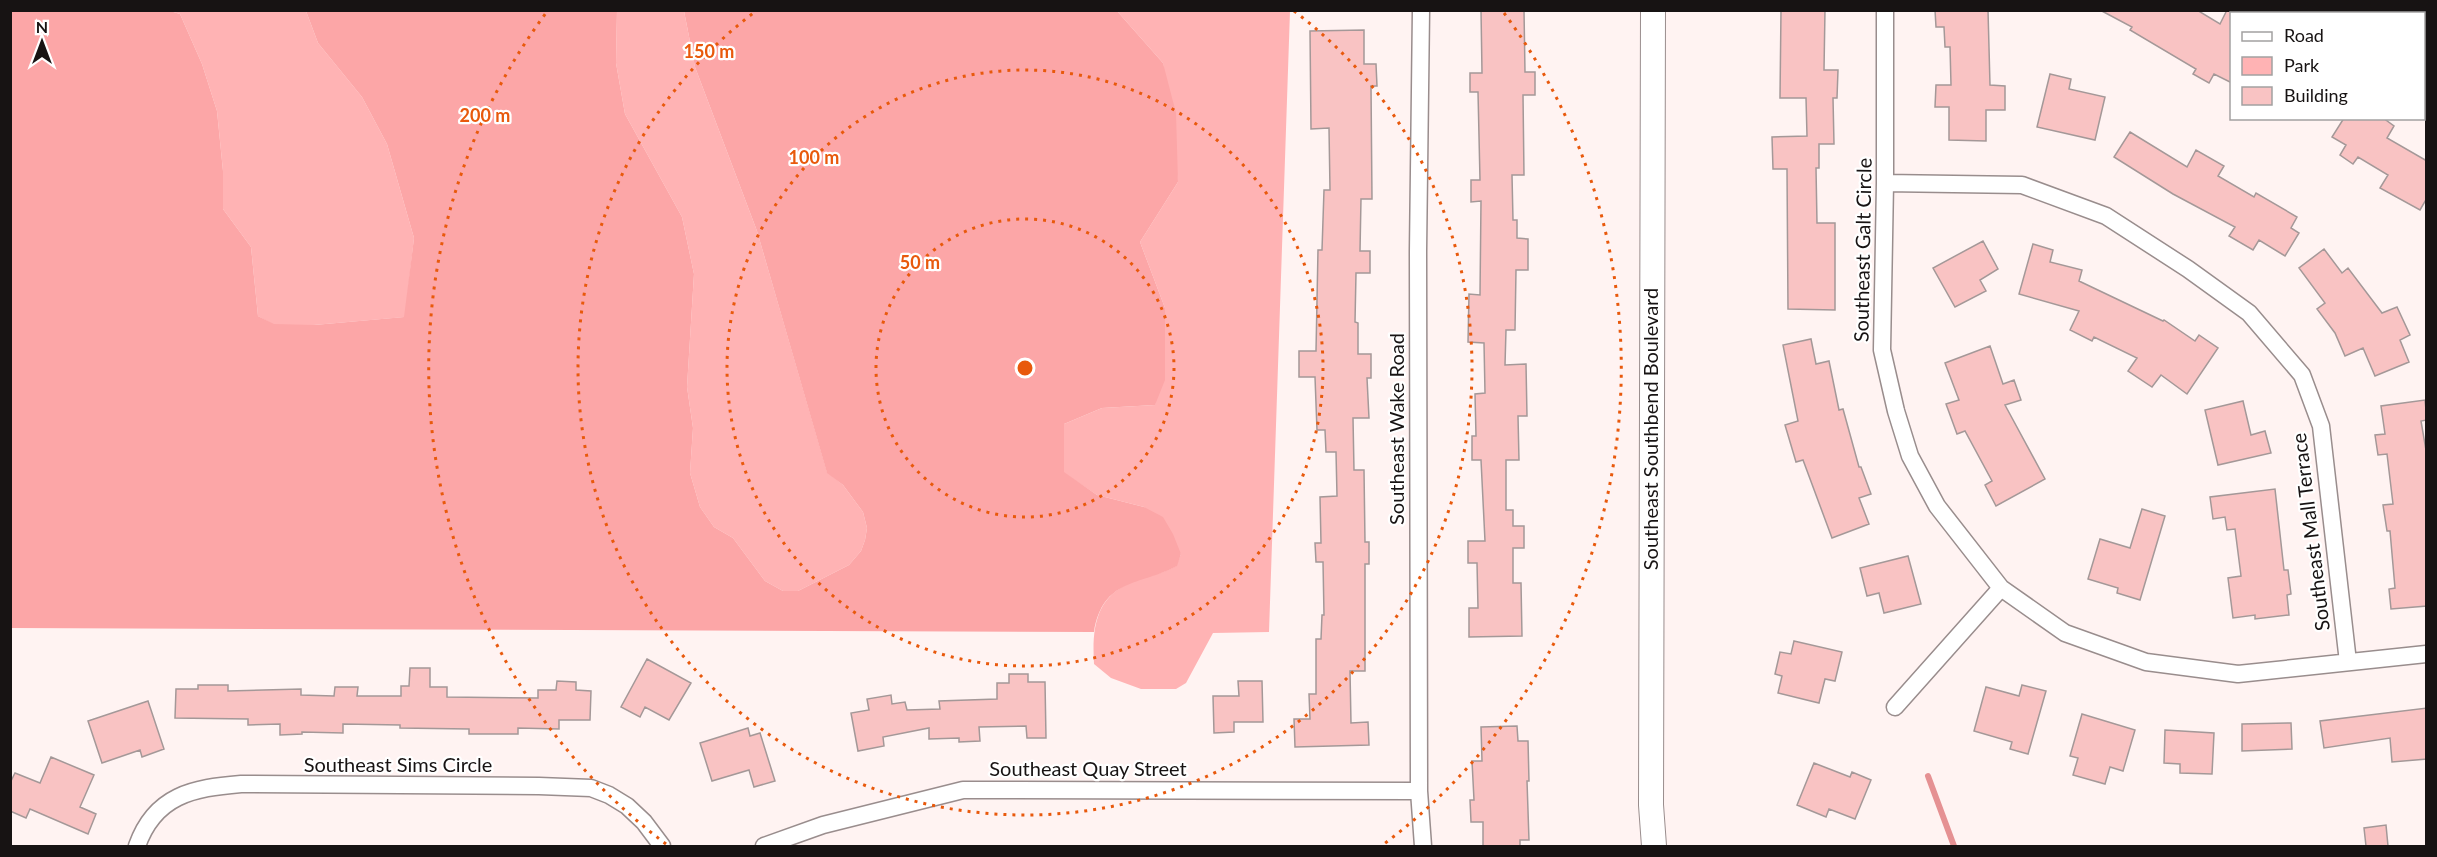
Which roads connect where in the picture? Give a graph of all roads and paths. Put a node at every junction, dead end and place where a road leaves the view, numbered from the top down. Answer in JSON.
{"nodes":[{"id":1,"x":1421,"y":10,"type":"edge"},
{"id":2,"x":1653,"y":10,"type":"edge"},
{"id":3,"x":1885,"y":10,"type":"edge"},
{"id":4,"x":1885,"y":183,"type":"junction"},
{"id":5,"x":2001,"y":588,"type":"junction"},
{"id":6,"x":2427,"y":654,"type":"edge"},
{"id":7,"x":2348,"y":662,"type":"junction"},
{"id":8,"x":1895,"y":707,"type":"dead end"},
{"id":9,"x":1419,"y":791,"type":"junction"},
{"id":10,"x":137,"y":846,"type":"edge"},
{"id":11,"x":662,"y":846,"type":"edge"},
{"id":12,"x":764,"y":846,"type":"edge"},
{"id":13,"x":1423,"y":846,"type":"edge"},
{"id":14,"x":1654,"y":846,"type":"edge"}],
"edges":[{"from":1,"to":9,"type":"street","name":"Southeast Wake Road"},
{"from":2,"to":14,"type":"street","name":"Southeast Southbend Boulevard"},
{"from":3,"to":4,"type":"street","name":"Southeast Galt Circle"},
{"from":4,"to":5,"type":"street","name":"Southeast Galt Circle"},
{"from":4,"to":7,"type":"street","name":"Southeast Mall Terrace"},
{"from":5,"to":7,"type":"street","name":"Southeast Galt Circle"},
{"from":5,"to":8,"type":"street"},
{"from":6,"to":7,"type":"street","name":"Southeast Galt Circle"},
{"from":9,"to":12,"type":"street","name":"Southeast Quay Street"},
{"from":9,"to":13,"type":"street","name":"Southeast Wake Road"},
{"from":10,"to":11,"type":"street","name":"Southeast Sims Circle"}]}
